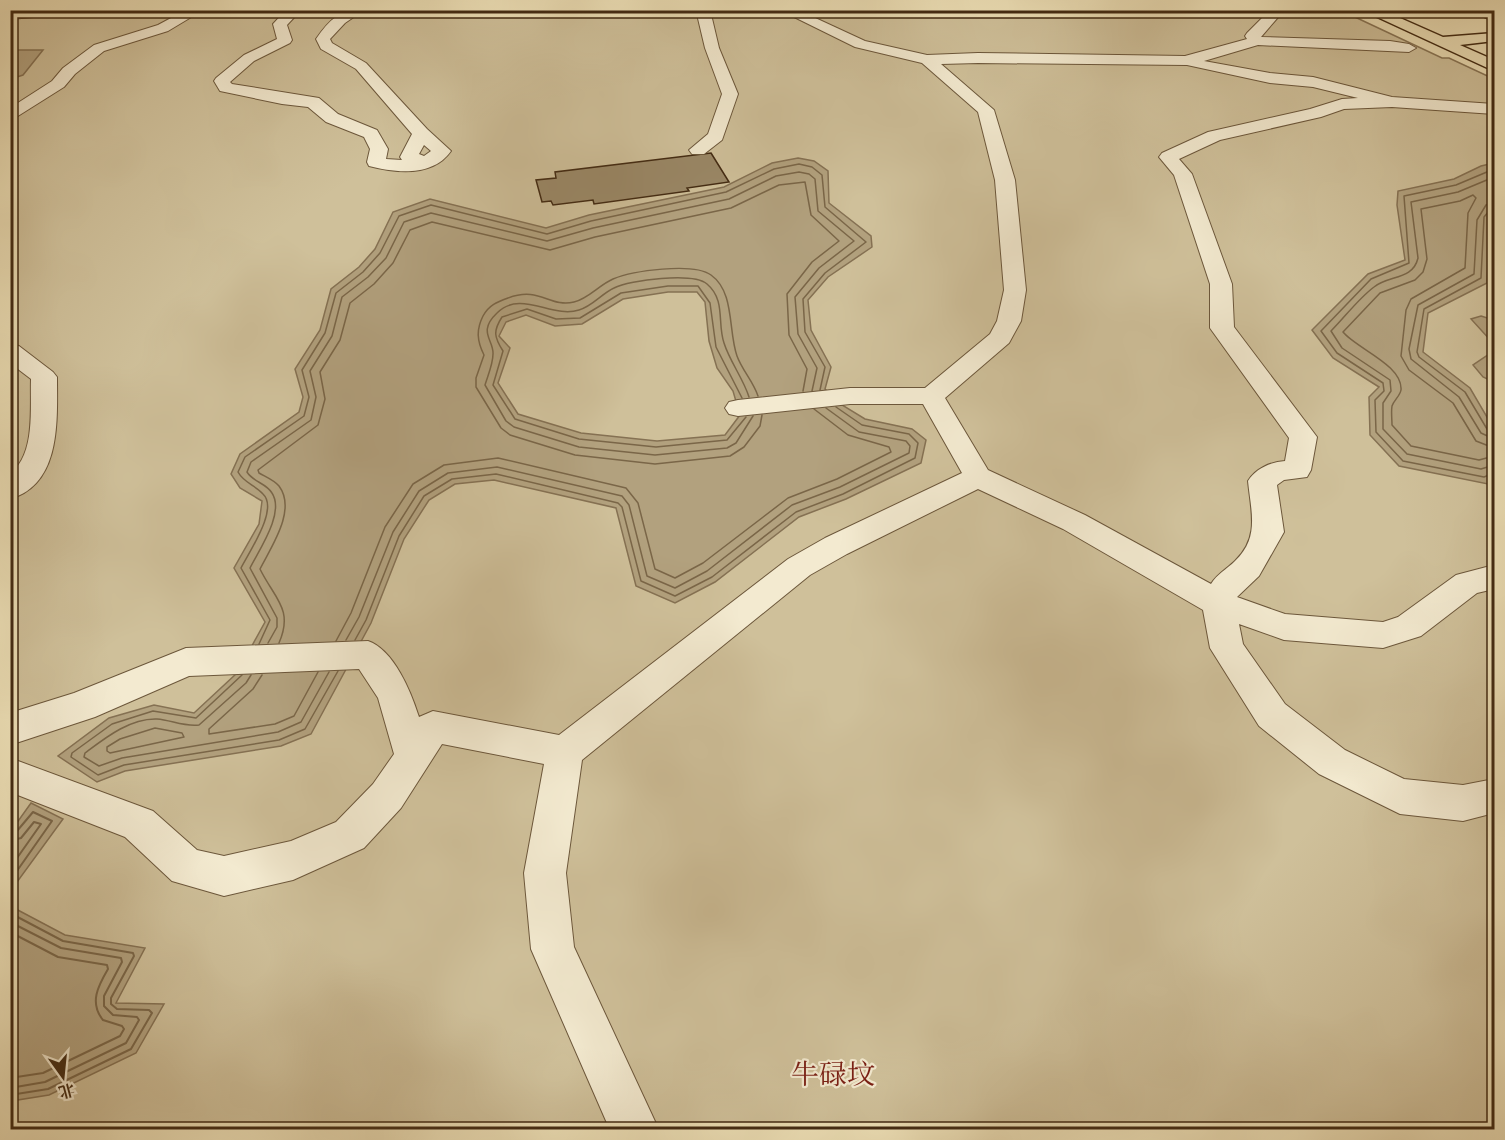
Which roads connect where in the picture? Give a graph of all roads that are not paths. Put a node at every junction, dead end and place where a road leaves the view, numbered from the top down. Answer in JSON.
{"nodes":[{"id":1,"x":69,"y":10,"type":"edge"},
{"id":2,"x":197,"y":10,"type":"edge"},
{"id":3,"x":295,"y":10,"type":"edge"},
{"id":4,"x":358,"y":10,"type":"edge"},
{"id":5,"x":703,"y":10,"type":"edge"},
{"id":6,"x":786,"y":10,"type":"edge"},
{"id":7,"x":1267,"y":10,"type":"edge"},
{"id":8,"x":1369,"y":10,"type":"edge"},
{"id":9,"x":1392,"y":10,"type":"edge"},
{"id":10,"x":10,"y":15,"type":"edge"},
{"id":11,"x":1494,"y":36,"type":"edge"},
{"id":12,"x":1257,"y":41,"type":"junction"},
{"id":13,"x":1460,"y":45,"type":"junction"},
{"id":14,"x":1409,"y":48,"type":"dead end"},
{"id":15,"x":1490,"y":50,"type":"edge"},
{"id":16,"x":927,"y":60,"type":"junction"},
{"id":17,"x":1186,"y":61,"type":"junction"},
{"id":18,"x":1494,"y":66,"type":"edge"},
{"id":19,"x":1392,"y":102,"type":"junction"},
{"id":20,"x":1494,"y":109,"type":"edge"},
{"id":21,"x":10,"y":116,"type":"edge"},
{"id":22,"x":698,"y":150,"type":"dead end"},
{"id":23,"x":10,"y":351,"type":"edge"},
{"id":24,"x":932,"y":396,"type":"junction"},
{"id":25,"x":738,"y":408,"type":"dead end"},
{"id":26,"x":978,"y":477,"type":"junction"},
{"id":27,"x":10,"y":489,"type":"edge"},
{"id":28,"x":1494,"y":577,"type":"edge"},
{"id":29,"x":1218,"y":603,"type":"junction"},
{"id":30,"x":10,"y":729,"type":"edge"},
{"id":31,"x":565,"y":752,"type":"junction"},
{"id":32,"x":413,"y":757,"type":"junction"},
{"id":33,"x":10,"y":775,"type":"edge"},
{"id":34,"x":1494,"y":796,"type":"edge"},
{"id":35,"x":635,"y":1130,"type":"edge"}],
"edges":[{"from":1,"to":10,"type":"street"},
{"from":2,"to":21,"type":"street"},
{"from":3,"to":4,"type":"street"},
{"from":5,"to":22,"type":"street"},
{"from":6,"to":16,"type":"street"},
{"from":7,"to":12,"type":"street"},
{"from":8,"to":13,"type":"main road"},
{"from":9,"to":13,"type":"main road"},
{"from":11,"to":13,"type":"main road"},
{"from":12,"to":14,"type":"street"},
{"from":12,"to":17,"type":"street"},
{"from":13,"to":15,"type":"main road"},
{"from":13,"to":18,"type":"main road"},
{"from":16,"to":17,"type":"street"},
{"from":16,"to":24,"type":"street"},
{"from":17,"to":19,"type":"street"},
{"from":19,"to":20,"type":"street"},
{"from":19,"to":29,"type":"street"},
{"from":23,"to":27,"type":"street"},
{"from":24,"to":25,"type":"street"},
{"from":24,"to":26,"type":"street"},
{"from":26,"to":29,"type":"street"},
{"from":26,"to":31,"type":"street"},
{"from":28,"to":29,"type":"street"},
{"from":29,"to":34,"type":"street"},
{"from":30,"to":32,"type":"street"},
{"from":31,"to":32,"type":"street"},
{"from":31,"to":35,"type":"street"},
{"from":32,"to":33,"type":"street"}]}
